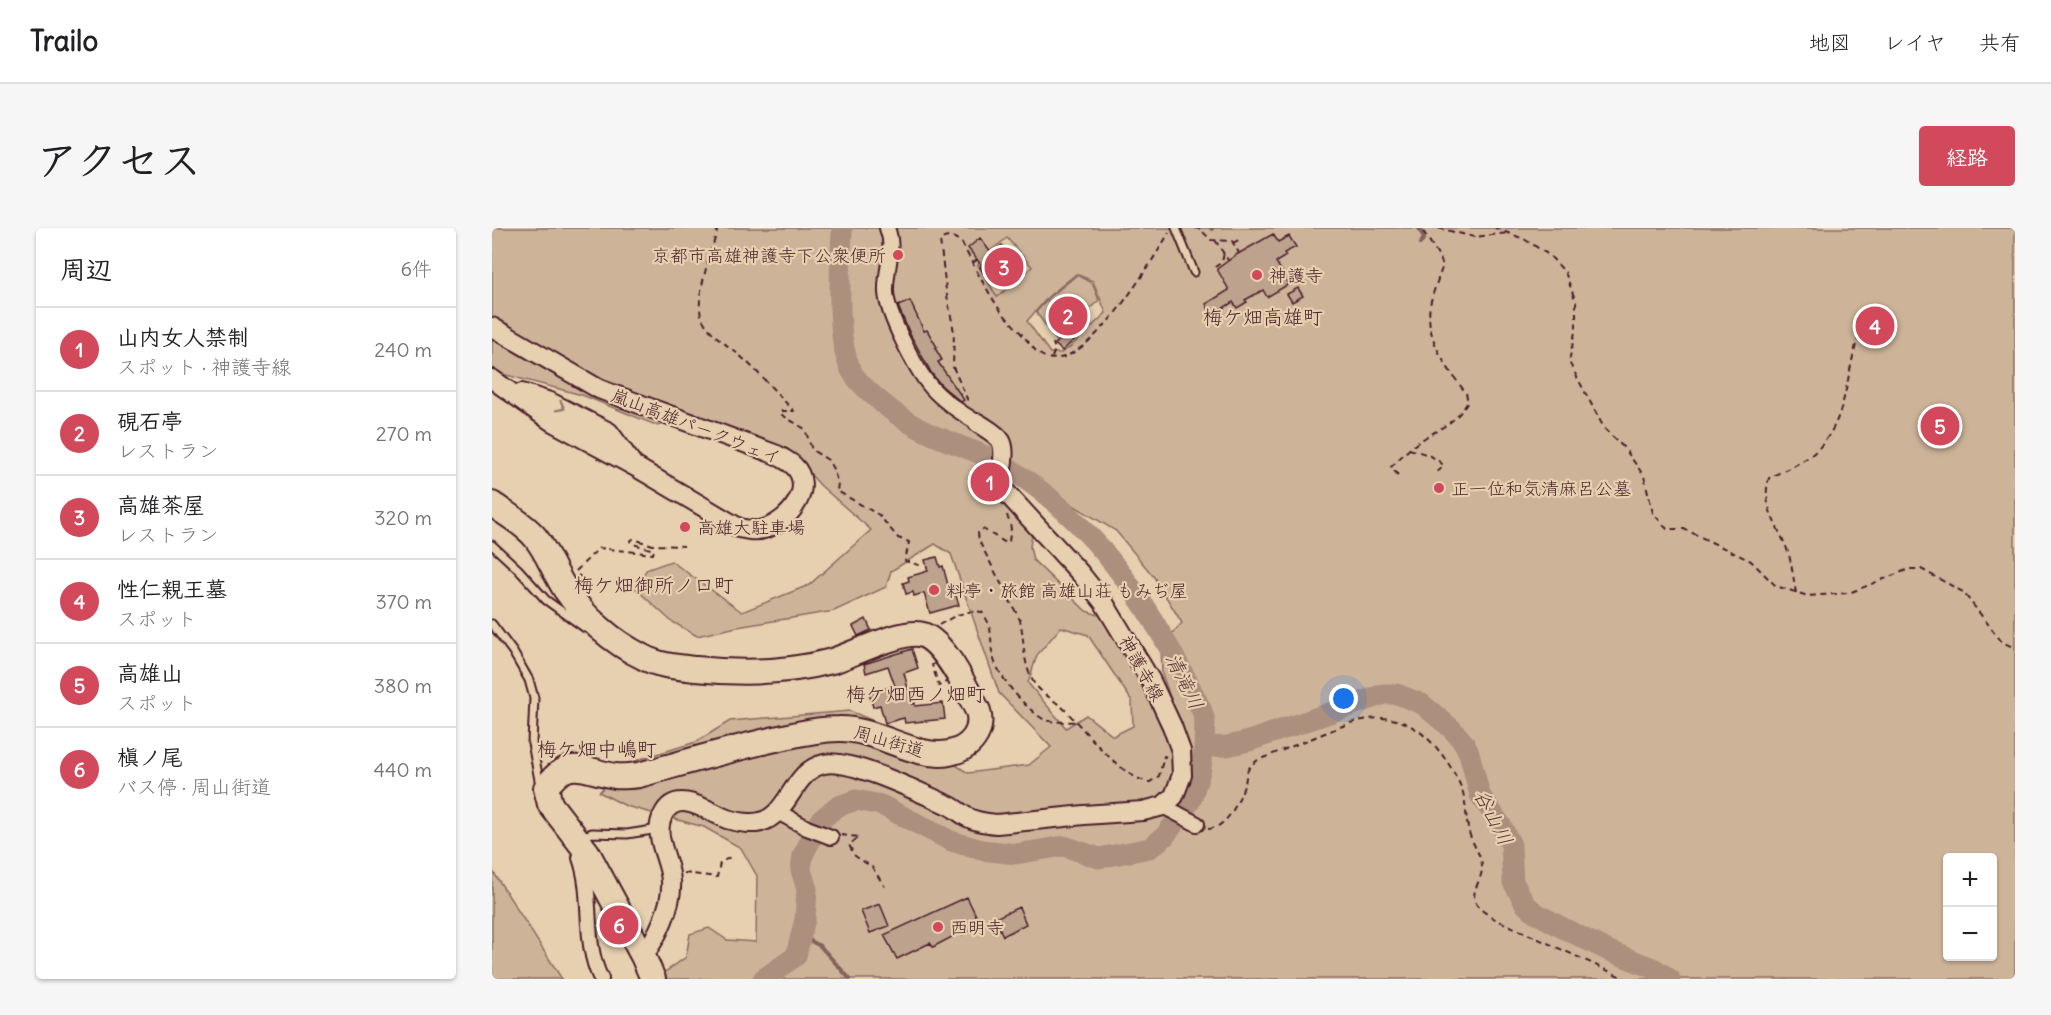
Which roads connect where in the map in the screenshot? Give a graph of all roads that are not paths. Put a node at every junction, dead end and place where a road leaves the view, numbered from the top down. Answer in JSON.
{"nodes":[{"id":1,"x":887,"y":228,"type":"edge"},
{"id":2,"x":1174,"y":228,"type":"edge"},
{"id":3,"x":1194,"y":272,"type":"dead end"},
{"id":4,"x":492,"y":327,"type":"edge"},
{"id":5,"x":499,"y":384,"type":"edge"},
{"id":6,"x":978,"y":423,"type":"joint"},
{"id":7,"x":492,"y":504,"type":"edge"},
{"id":8,"x":492,"y":546,"type":"edge"},
{"id":9,"x":492,"y":624,"type":"edge"},
{"id":10,"x":642,"y":657,"type":"junction"},
{"id":11,"x":546,"y":789,"type":"junction"},
{"id":12,"x":1165,"y":807,"type":"junction"},
{"id":13,"x":778,"y":812,"type":"junction"},
{"id":14,"x":1197,"y":824,"type":"road end"},
{"id":15,"x":659,"y":829,"type":"junction"},
{"id":16,"x":831,"y":837,"type":"road end"},
{"id":17,"x":578,"y":839,"type":"junction"},
{"id":18,"x":646,"y":970,"type":"edge"},
{"id":19,"x":601,"y":979,"type":"edge"}],
"edges":[{"from":1,"to":6,"type":"street"},
{"from":2,"to":3,"type":"lane"},
{"from":4,"to":5,"type":"main road","name":"嵐山高雄パークウェイ"},
{"from":6,"to":12,"type":"main road","name":"神護寺線"},
{"from":7,"to":10,"type":"highway","name":"周山街道"},
{"from":8,"to":10,"type":"lane"},
{"from":9,"to":11,"type":"lane"},
{"from":10,"to":11,"type":"highway","name":"周山街道"},
{"from":11,"to":17,"type":"highway"},
{"from":12,"to":13,"type":"main road"},
{"from":12,"to":14,"type":"street"},
{"from":13,"to":15,"type":"main road"},
{"from":13,"to":16,"type":"street"},
{"from":15,"to":17,"type":"lane"},
{"from":15,"to":18,"type":"main road"},
{"from":17,"to":18,"type":"highway"},
{"from":17,"to":19,"type":"street"}]}
